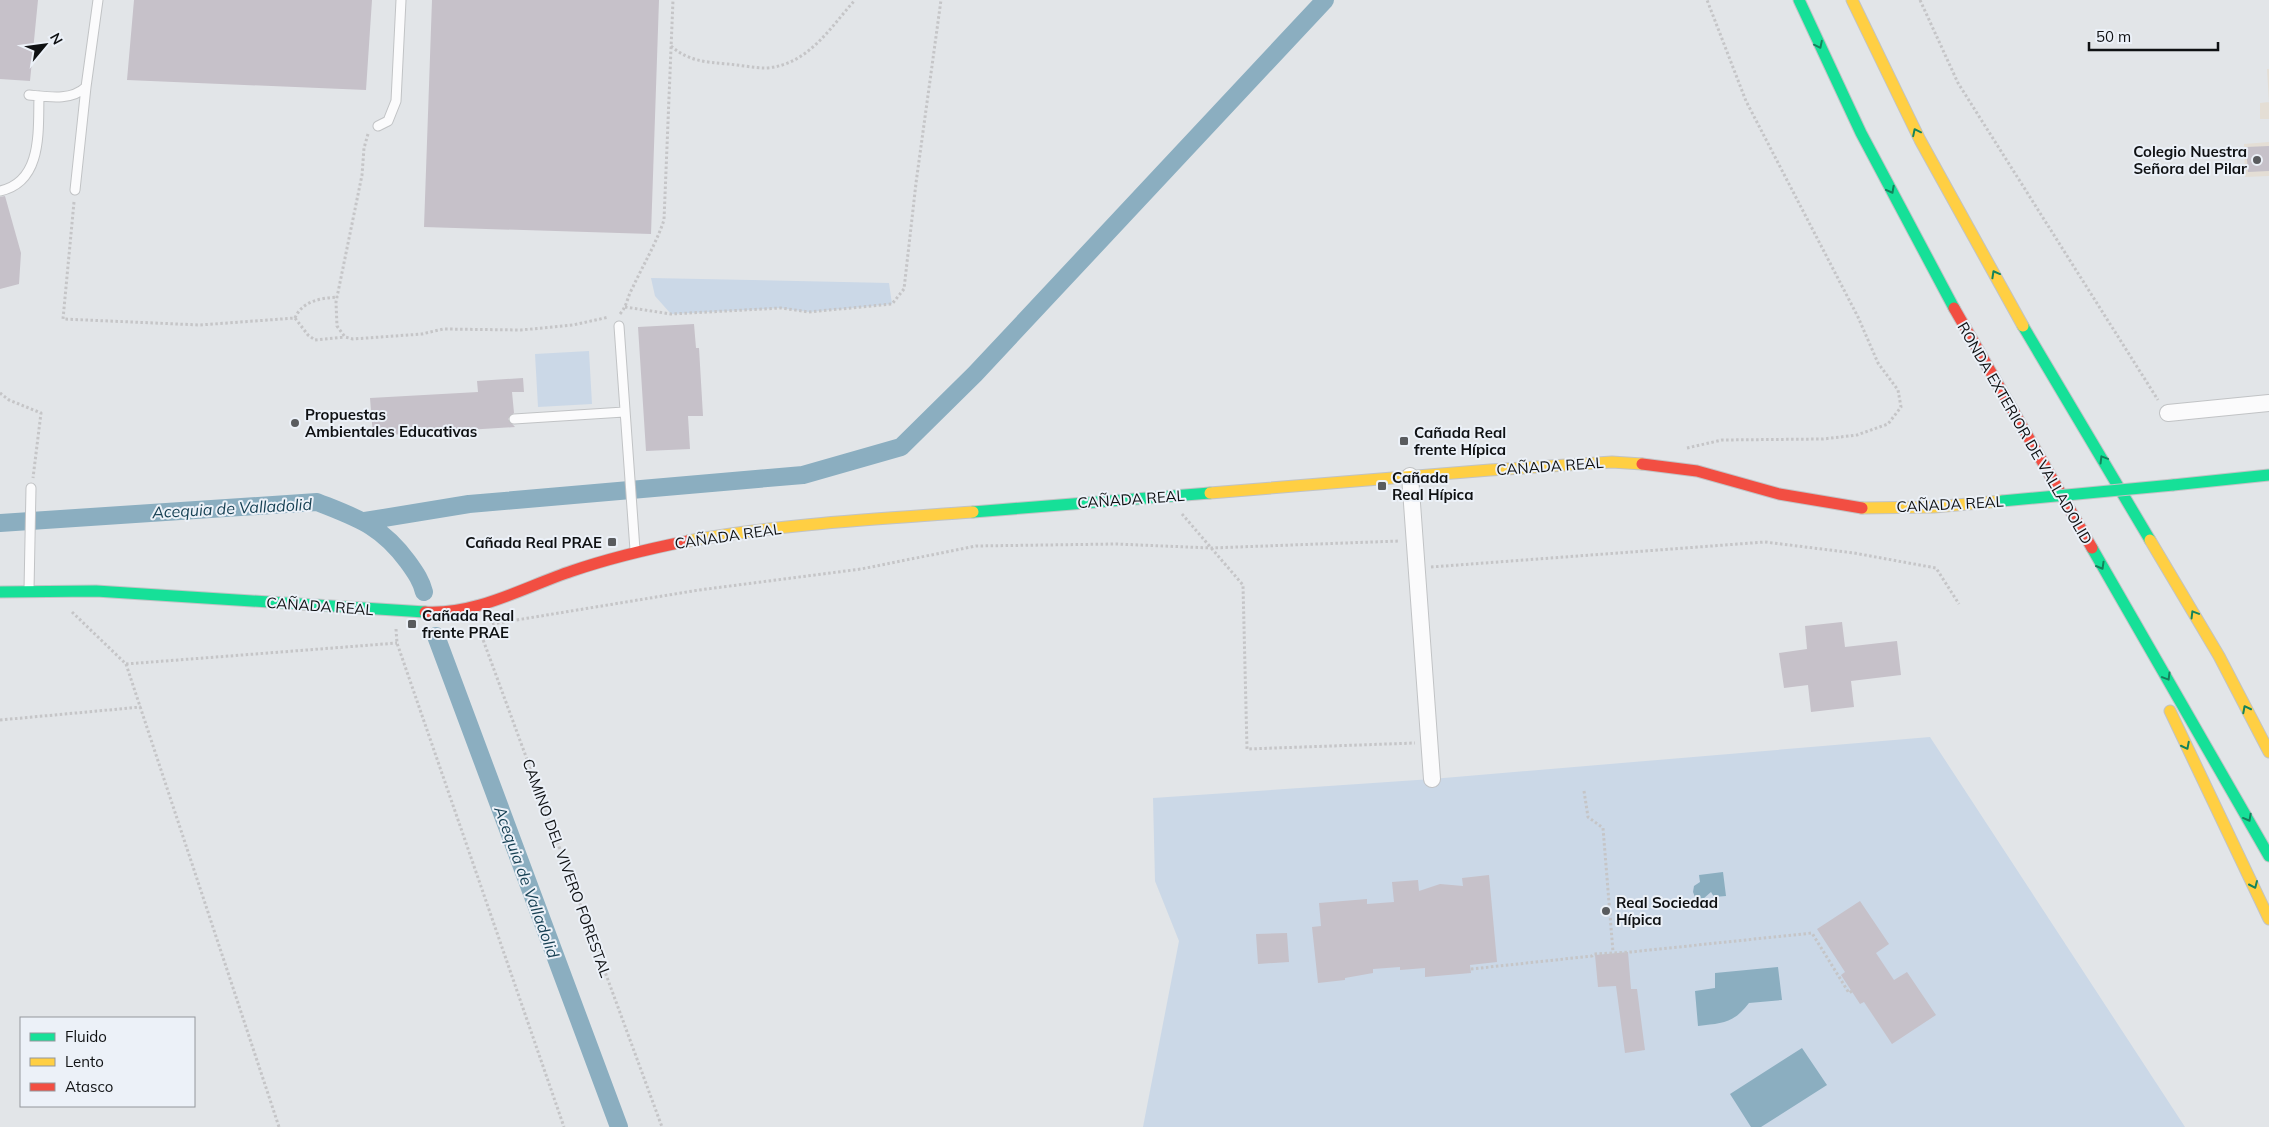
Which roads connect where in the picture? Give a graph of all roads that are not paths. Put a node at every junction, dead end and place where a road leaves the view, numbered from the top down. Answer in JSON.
{"nodes":[{"id":1,"x":98,"y":0,"type":"edge"},
{"id":2,"x":401,"y":0,"type":"edge"},
{"id":3,"x":1799,"y":0,"type":"edge"},
{"id":4,"x":1852,"y":0,"type":"edge"},
{"id":5,"x":86,"y":87,"type":"junction"},
{"id":6,"x":378,"y":126,"type":"road end"},
{"id":7,"x":76,"y":190,"type":"road end"},
{"id":8,"x":0,"y":191,"type":"edge"},
{"id":9,"x":618,"y":326,"type":"dead end"},
{"id":10,"x":2269,"y":403,"type":"edge"},
{"id":11,"x":624,"y":412,"type":"junction"},
{"id":12,"x":2168,"y":413,"type":"road end"},
{"id":13,"x":514,"y":420,"type":"dead end"},
{"id":14,"x":2269,"y":475,"type":"edge"},
{"id":15,"x":1410,"y":476,"type":"junction"},
{"id":16,"x":31,"y":488,"type":"road end"},
{"id":17,"x":635,"y":551,"type":"junction"},
{"id":18,"x":29,"y":590,"type":"junction"},
{"id":19,"x":0,"y":592,"type":"edge"},
{"id":20,"x":2124,"y":606,"type":"junction"},
{"id":21,"x":2219,"y":656,"type":"junction"},
{"id":22,"x":2249,"y":688,"type":"dead end"},
{"id":23,"x":2269,"y":752,"type":"edge"},
{"id":24,"x":1432,"y":780,"type":"dead end"},
{"id":25,"x":2269,"y":856,"type":"edge"},
{"id":26,"x":2269,"y":920,"type":"edge"}],
"edges":[{"from":1,"to":5,"type":"lane"},
{"from":2,"to":6,"type":"lane"},
{"from":3,"to":20,"type":"main road","name":"RONDA EXTERIOR DE VALLADOLID","one_way":true},
{"from":21,"to":4,"type":"main road","one_way":true},
{"from":5,"to":7,"type":"lane"},
{"from":5,"to":8,"type":"lane"},
{"from":9,"to":11,"type":"lane"},
{"from":10,"to":12,"type":"street"},
{"from":11,"to":13,"type":"lane"},
{"from":11,"to":17,"type":"lane"},
{"from":14,"to":15,"type":"main road","name":"CAÑADA REAL","bridge":true},
{"from":15,"to":17,"type":"main road","name":"CAÑADA REAL"},
{"from":15,"to":24,"type":"street"},
{"from":16,"to":18,"type":"lane"},
{"from":17,"to":18,"type":"main road","name":"CAÑADA REAL"},
{"from":18,"to":19,"type":"main road","name":"CAÑADA REAL"},
{"from":20,"to":25,"type":"main road","name":"RONDA EXTERIOR DE VALLADOLID","one_way":true},
{"from":20,"to":26,"type":"main road","one_way":true},
{"from":21,"to":22,"type":"main road"},
{"from":23,"to":21,"type":"main road","one_way":true}]}
